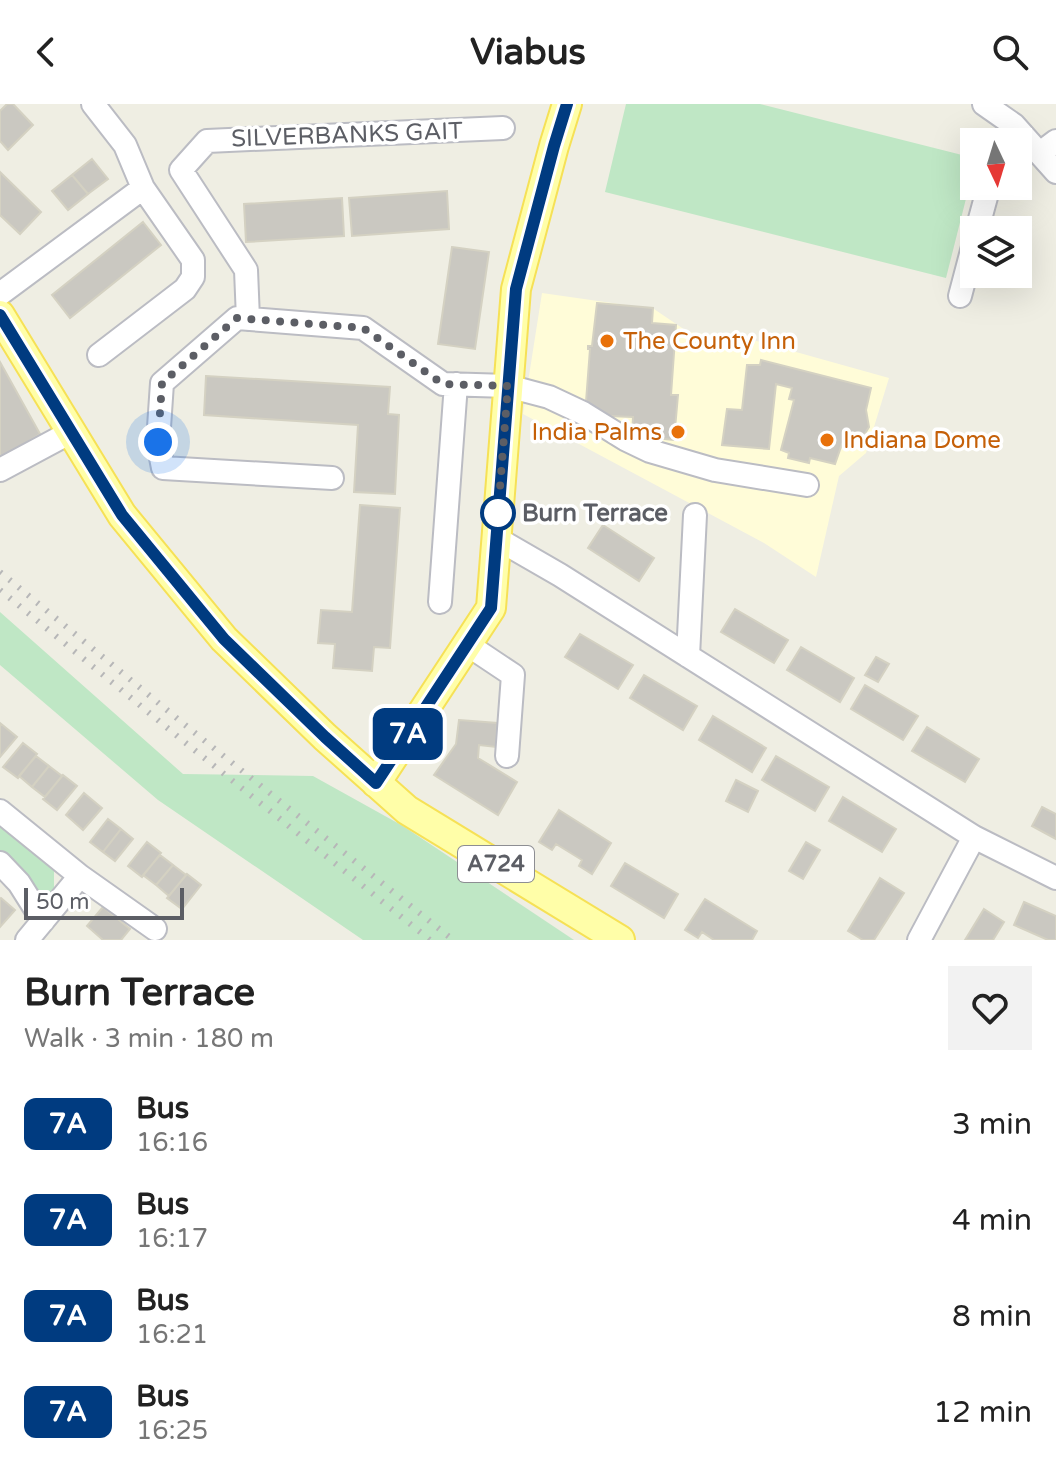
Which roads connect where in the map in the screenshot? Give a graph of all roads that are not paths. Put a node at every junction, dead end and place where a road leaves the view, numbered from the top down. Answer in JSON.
{"nodes":[{"id":1,"x":93,"y":104,"type":"edge"},
{"id":2,"x":567,"y":104,"type":"edge"},
{"id":3,"x":984,"y":104,"type":"edge"},
{"id":4,"x":503,"y":128,"type":"dead end"},
{"id":5,"x":1004,"y":128,"type":"edge"},
{"id":6,"x":1048,"y":147,"type":"edge"},
{"id":7,"x":1056,"y":172,"type":"edge"},
{"id":8,"x":143,"y":188,"type":"junction"},
{"id":9,"x":962,"y":288,"type":"edge"},
{"id":10,"x":0,"y":294,"type":"edge"},
{"id":11,"x":960,"y":296,"type":"dead end"},
{"id":12,"x":248,"y":319,"type":"junction"},
{"id":13,"x":2,"y":322,"type":"edge"},
{"id":14,"x":99,"y":355,"type":"dead end"},
{"id":15,"x":456,"y":384,"type":"junction"},
{"id":16,"x":508,"y":386,"type":"junction"},
{"id":17,"x":71,"y":432,"type":"junction"},
{"id":18,"x":0,"y":470,"type":"edge"},
{"id":19,"x":332,"y":478,"type":"dead end"},
{"id":20,"x":807,"y":485,"type":"dead end"},
{"id":21,"x":695,"y":515,"type":"dead end"},
{"id":22,"x":496,"y":538,"type":"junction"},
{"id":23,"x":440,"y":602,"type":"dead end"},
{"id":24,"x":468,"y":645,"type":"junction"},
{"id":25,"x":688,"y":656,"type":"junction"},
{"id":26,"x":507,"y":756,"type":"dead end"},
{"id":27,"x":376,"y":783,"type":"junction"},
{"id":28,"x":0,"y":811,"type":"edge"},
{"id":29,"x":974,"y":837,"type":"junction"},
{"id":30,"x":0,"y":863,"type":"edge"},
{"id":31,"x":80,"y":876,"type":"junction"},
{"id":32,"x":1056,"y":878,"type":"edge"},
{"id":33,"x":43,"y":921,"type":"junction"},
{"id":34,"x":155,"y":929,"type":"dead end"},
{"id":35,"x":27,"y":940,"type":"edge"},
{"id":36,"x":620,"y":940,"type":"edge"},
{"id":37,"x":919,"y":940,"type":"edge"}],
"edges":[{"from":1,"to":8,"type":"street"},
{"from":2,"to":16,"type":"main road"},
{"from":3,"to":5,"type":"street"},
{"from":4,"to":12,"type":"street","name":"SILVERBANKS GAIT"},
{"from":6,"to":7,"type":"street"},
{"from":8,"to":10,"type":"street"},
{"from":8,"to":14,"type":"street"},
{"from":9,"to":11,"type":"street"},
{"from":12,"to":15,"type":"street"},
{"from":12,"to":19,"type":"street"},
{"from":13,"to":17,"type":"main road","number":"A724"},
{"from":15,"to":16,"type":"street"},
{"from":15,"to":23,"type":"street"},
{"from":16,"to":20,"type":"street"},
{"from":16,"to":22,"type":"main road"},
{"from":17,"to":18,"type":"street"},
{"from":17,"to":27,"type":"main road","number":"A724"},
{"from":21,"to":25,"type":"street"},
{"from":22,"to":24,"type":"main road"},
{"from":22,"to":25,"type":"street"},
{"from":24,"to":26,"type":"street"},
{"from":24,"to":27,"type":"main road"},
{"from":25,"to":29,"type":"street"},
{"from":27,"to":36,"type":"main road","number":"A724"},
{"from":28,"to":31,"type":"street"},
{"from":29,"to":32,"type":"street"},
{"from":29,"to":37,"type":"street"},
{"from":30,"to":33,"type":"street"},
{"from":31,"to":33,"type":"street"},
{"from":31,"to":34,"type":"street"},
{"from":33,"to":35,"type":"street"}]}
